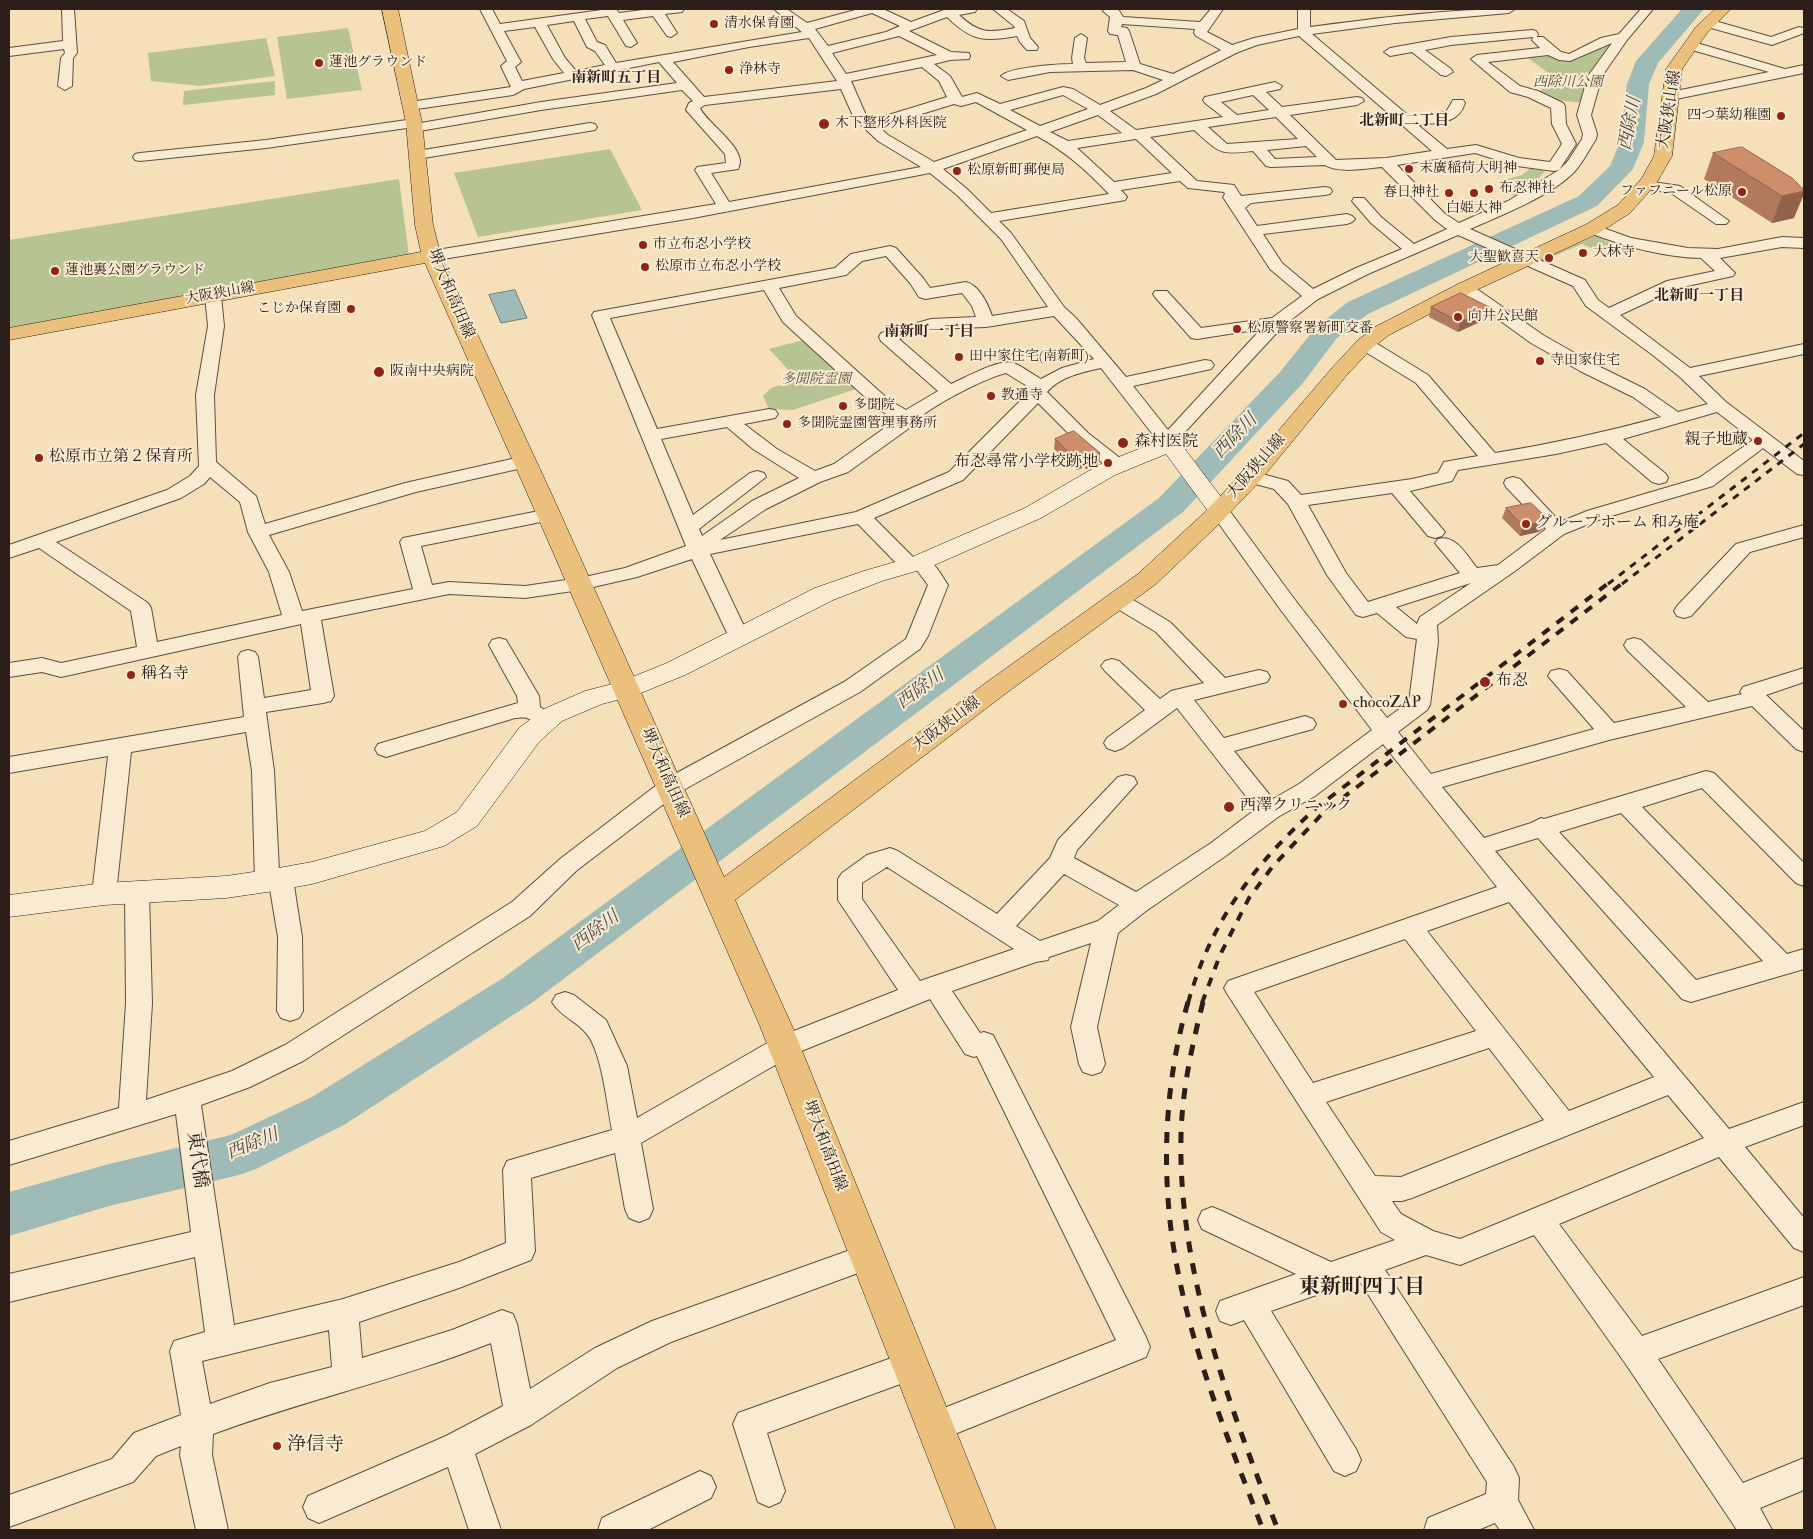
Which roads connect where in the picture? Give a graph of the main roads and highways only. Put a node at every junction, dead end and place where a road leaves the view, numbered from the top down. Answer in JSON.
{"nodes":[{"id":1,"x":390,"y":9,"type":"edge"},
{"id":2,"x":1716,"y":16,"type":"edge"},
{"id":3,"x":431,"y":256,"type":"junction"},
{"id":4,"x":9,"y":334,"type":"edge"},
{"id":5,"x":714,"y":882,"type":"junction"},
{"id":6,"x":976,"y":1530,"type":"edge"}],
"edges":[{"from":1,"to":3,"type":"main road","name":"堺大和高田線"},
{"from":2,"to":5,"type":"main road","name":"大阪狭山線"},
{"from":3,"to":4,"type":"main road","name":"大阪狭山線"},
{"from":3,"to":5,"type":"main road","name":"堺大和高田線"},
{"from":5,"to":6,"type":"main road","name":"堺大和高田線"}]}
